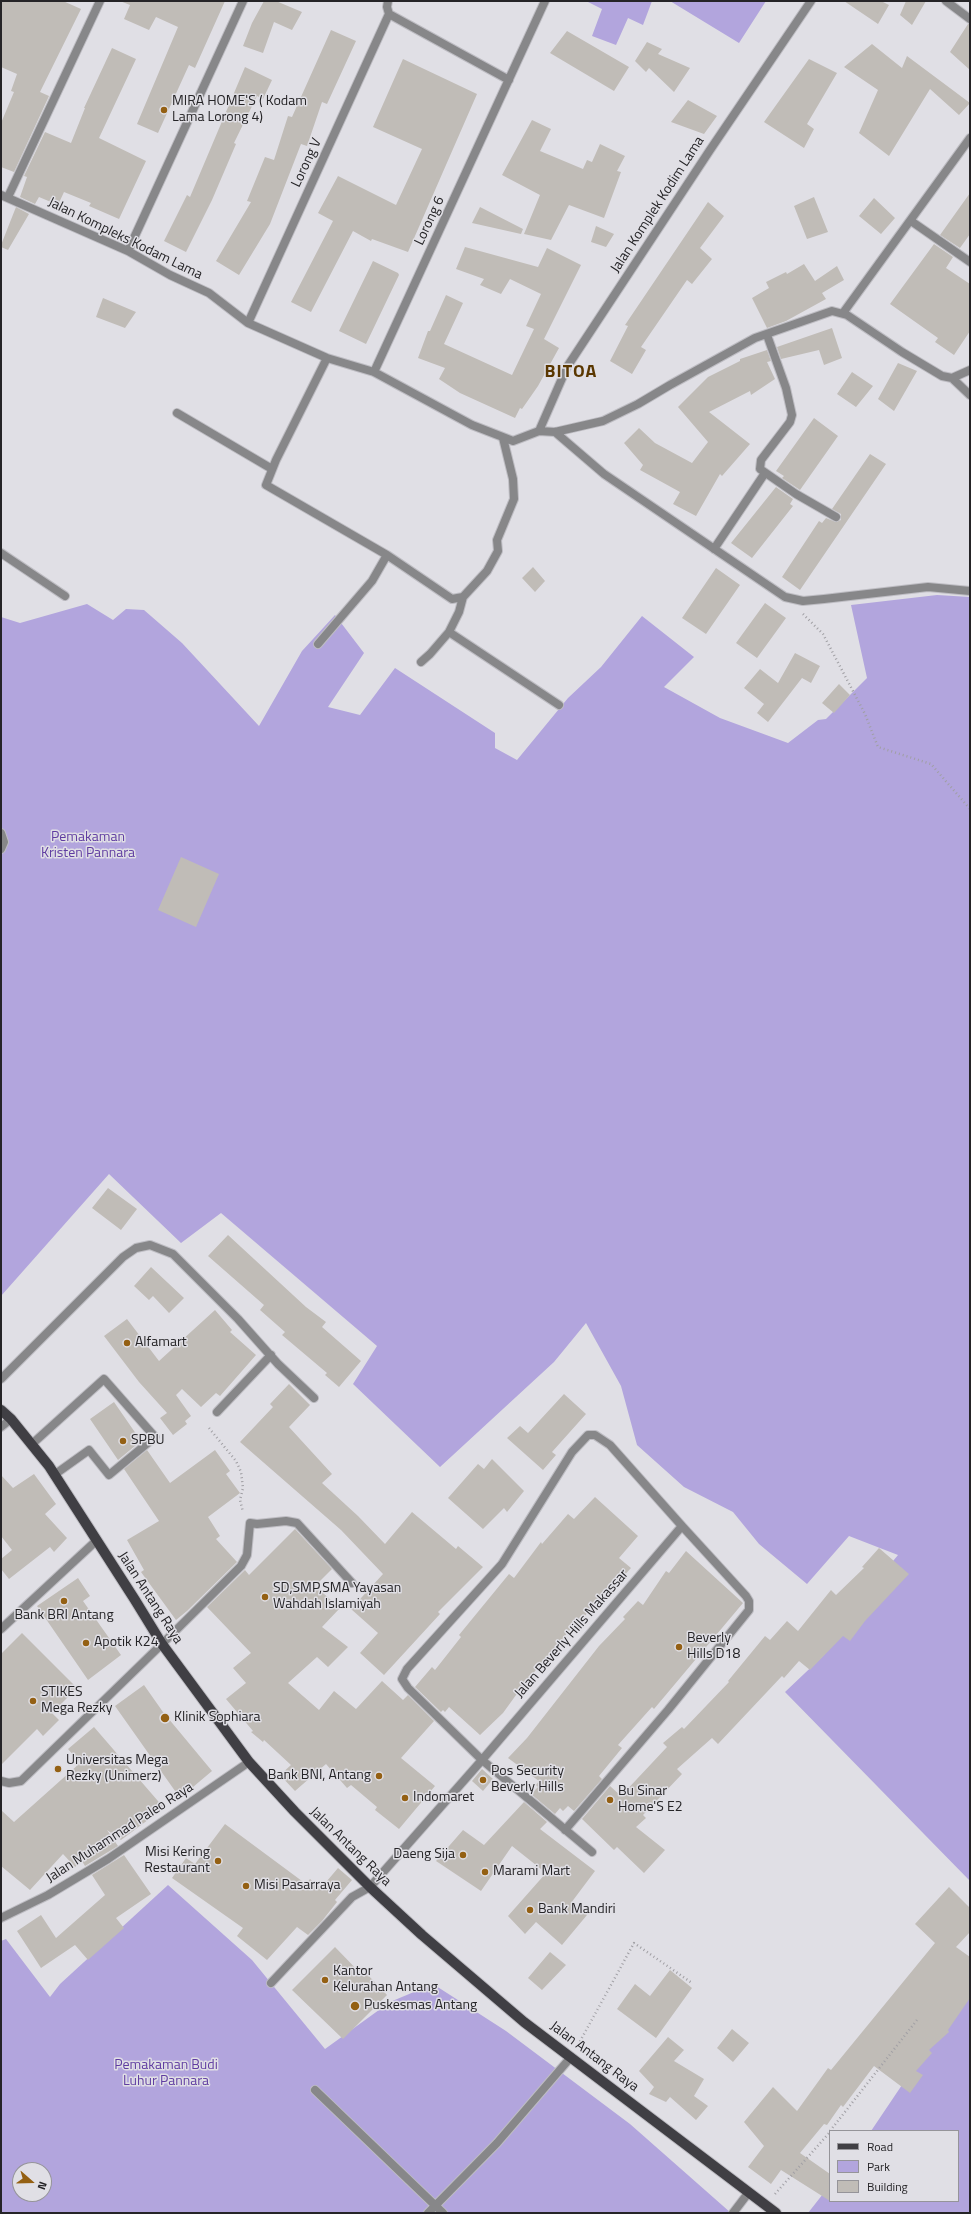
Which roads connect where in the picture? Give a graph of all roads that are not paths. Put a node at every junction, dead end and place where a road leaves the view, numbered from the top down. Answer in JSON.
{"nodes":[{"id":1,"x":100,"y":1,"type":"edge"},
{"id":2,"x":242,"y":1,"type":"edge"},
{"id":3,"x":388,"y":1,"type":"edge"},
{"id":4,"x":545,"y":1,"type":"edge"},
{"id":5,"x":811,"y":1,"type":"edge"},
{"id":6,"x":946,"y":1,"type":"edge"},
{"id":7,"x":389,"y":14,"type":"junction"},
{"id":8,"x":970,"y":19,"type":"edge"},
{"id":9,"x":509,"y":80,"type":"junction"},
{"id":10,"x":970,"y":138,"type":"edge"},
{"id":11,"x":4,"y":196,"type":"edge"},
{"id":12,"x":911,"y":221,"type":"junction"},
{"id":13,"x":128,"y":251,"type":"junction"},
{"id":14,"x":970,"y":262,"type":"edge"},
{"id":15,"x":843,"y":313,"type":"junction"},
{"id":16,"x":248,"y":323,"type":"junction"},
{"id":17,"x":767,"y":335,"type":"junction"},
{"id":18,"x":327,"y":358,"type":"junction"},
{"id":19,"x":970,"y":370,"type":"edge"},
{"id":20,"x":374,"y":372,"type":"junction"},
{"id":21,"x":952,"y":378,"type":"junction"},
{"id":22,"x":970,"y":395,"type":"edge"},
{"id":23,"x":177,"y":413,"type":"dead end"},
{"id":24,"x":539,"y":431,"type":"junction"},
{"id":25,"x":555,"y":432,"type":"junction"},
{"id":26,"x":503,"y":438,"type":"junction"},
{"id":27,"x":272,"y":468,"type":"junction"},
{"id":28,"x":765,"y":473,"type":"junction"},
{"id":29,"x":836,"y":517,"type":"dead end"},
{"id":30,"x":714,"y":549,"type":"junction"},
{"id":31,"x":1,"y":553,"type":"edge"},
{"id":32,"x":387,"y":555,"type":"junction"},
{"id":33,"x":970,"y":592,"type":"edge"},
{"id":34,"x":65,"y":596,"type":"dead end"},
{"id":35,"x":463,"y":597,"type":"junction"},
{"id":36,"x":449,"y":632,"type":"junction"},
{"id":37,"x":318,"y":644,"type":"dead end"},
{"id":38,"x":421,"y":662,"type":"dead end"},
{"id":39,"x":560,"y":705,"type":"dead end"},
{"id":40,"x":1,"y":833,"type":"edge"},
{"id":41,"x":1,"y":849,"type":"edge"},
{"id":42,"x":271,"y":1355,"type":"junction"},
{"id":43,"x":1,"y":1379,"type":"edge"},
{"id":44,"x":314,"y":1398,"type":"dead end"},
{"id":45,"x":1,"y":1410,"type":"edge"},
{"id":46,"x":218,"y":1412,"type":"dead end"},
{"id":47,"x":11,"y":1419,"type":"junction"},
{"id":48,"x":1,"y":1427,"type":"edge"},
{"id":49,"x":32,"y":1444,"type":"junction"},
{"id":50,"x":54,"y":1475,"type":"junction"},
{"id":51,"x":682,"y":1526,"type":"junction"},
{"id":52,"x":96,"y":1541,"type":"junction"},
{"id":53,"x":352,"y":1583,"type":"dead end"},
{"id":54,"x":1,"y":1629,"type":"edge"},
{"id":55,"x":162,"y":1644,"type":"junction"},
{"id":56,"x":482,"y":1760,"type":"junction"},
{"id":57,"x":249,"y":1762,"type":"junction"},
{"id":58,"x":1,"y":1781,"type":"edge"},
{"id":59,"x":565,"y":1830,"type":"junction"},
{"id":60,"x":592,"y":1852,"type":"dead end"},
{"id":61,"x":370,"y":1887,"type":"junction"},
{"id":62,"x":1,"y":1918,"type":"edge"},
{"id":63,"x":271,"y":1983,"type":"dead end"},
{"id":64,"x":571,"y":2057,"type":"junction"},
{"id":65,"x":315,"y":2090,"type":"dead end"},
{"id":66,"x":749,"y":2192,"type":"junction"},
{"id":67,"x":435,"y":2206,"type":"junction"},
{"id":68,"x":428,"y":2213,"type":"edge"},
{"id":69,"x":443,"y":2213,"type":"edge"},
{"id":70,"x":733,"y":2213,"type":"edge"},
{"id":71,"x":776,"y":2213,"type":"edge"}],
"edges":[{"from":1,"to":11,"type":"street"},
{"from":2,"to":13,"type":"street"},
{"from":3,"to":7,"type":"street"},
{"from":4,"to":9,"type":"street","name":"Lorong 6"},
{"from":5,"to":24,"type":"street","name":"Jalan Komplek Kodim Lama"},
{"from":6,"to":8,"type":"street"},
{"from":7,"to":9,"type":"street"},
{"from":7,"to":16,"type":"street","name":"Lorong V"},
{"from":9,"to":20,"type":"street","name":"Lorong 6"},
{"from":10,"to":12,"type":"street"},
{"from":11,"to":13,"type":"street","name":"Jalan Kompleks Kodam Lama"},
{"from":12,"to":14,"type":"street"},
{"from":12,"to":15,"type":"street"},
{"from":13,"to":16,"type":"street","name":"Jalan Kompleks Kodam Lama"},
{"from":15,"to":17,"type":"street"},
{"from":15,"to":21,"type":"street"},
{"from":16,"to":18,"type":"street","name":"Jalan Kompleks Kodam Lama"},
{"from":17,"to":25,"type":"street"},
{"from":17,"to":28,"type":"street"},
{"from":18,"to":20,"type":"street","name":"Jalan Kompleks Kodam Lama"},
{"from":18,"to":27,"type":"street"},
{"from":19,"to":21,"type":"street"},
{"from":20,"to":26,"type":"street","name":"Jalan Kompleks Kodam Lama"},
{"from":21,"to":22,"type":"street"},
{"from":23,"to":27,"type":"street"},
{"from":24,"to":25,"type":"street"},
{"from":24,"to":26,"type":"street","name":"Jalan Kompleks Kodam Lama"},
{"from":25,"to":30,"type":"street"},
{"from":26,"to":35,"type":"street"},
{"from":27,"to":32,"type":"street"},
{"from":28,"to":29,"type":"street"},
{"from":28,"to":30,"type":"street"},
{"from":30,"to":33,"type":"street"},
{"from":31,"to":34,"type":"street"},
{"from":32,"to":35,"type":"street"},
{"from":32,"to":37,"type":"street"},
{"from":35,"to":36,"type":"street"},
{"from":36,"to":38,"type":"street"},
{"from":36,"to":39,"type":"street"},
{"from":40,"to":41,"type":"street"},
{"from":42,"to":43,"type":"street"},
{"from":42,"to":44,"type":"street"},
{"from":42,"to":46,"type":"street"},
{"from":45,"to":47,"type":"main road","name":"Jalan Antang Raya"},
{"from":47,"to":48,"type":"street"},
{"from":47,"to":49,"type":"main road","name":"Jalan Antang Raya"},
{"from":49,"to":50,"type":"main road","name":"Jalan Antang Raya"},
{"from":49,"to":50,"type":"street"},
{"from":50,"to":52,"type":"main road","name":"Jalan Antang Raya"},
{"from":51,"to":56,"type":"street","name":"Jalan Beverly Hills Makassar"},
{"from":51,"to":56,"type":"street"},
{"from":51,"to":59,"type":"street"},
{"from":52,"to":54,"type":"street"},
{"from":52,"to":55,"type":"main road","name":"Jalan Antang Raya"},
{"from":53,"to":55,"type":"street"},
{"from":55,"to":57,"type":"main road","name":"Jalan Antang Raya"},
{"from":55,"to":58,"type":"street"},
{"from":56,"to":59,"type":"street"},
{"from":56,"to":61,"type":"street","name":"Jalan Beverly Hills Makassar"},
{"from":57,"to":61,"type":"main road","name":"Jalan Antang Raya"},
{"from":57,"to":62,"type":"street","name":"Jalan Muhammad Paleo Raya"},
{"from":59,"to":60,"type":"street"},
{"from":61,"to":63,"type":"street","name":"Jalan Beverly Hills Makassar"},
{"from":61,"to":64,"type":"main road","name":"Jalan Antang Raya"},
{"from":64,"to":66,"type":"main road","name":"Jalan Antang Raya"},
{"from":64,"to":67,"type":"street"},
{"from":65,"to":67,"type":"street"},
{"from":66,"to":70,"type":"street"},
{"from":66,"to":71,"type":"main road","name":"Jalan Antang Raya"},
{"from":67,"to":68,"type":"street"},
{"from":67,"to":69,"type":"street"}]}
